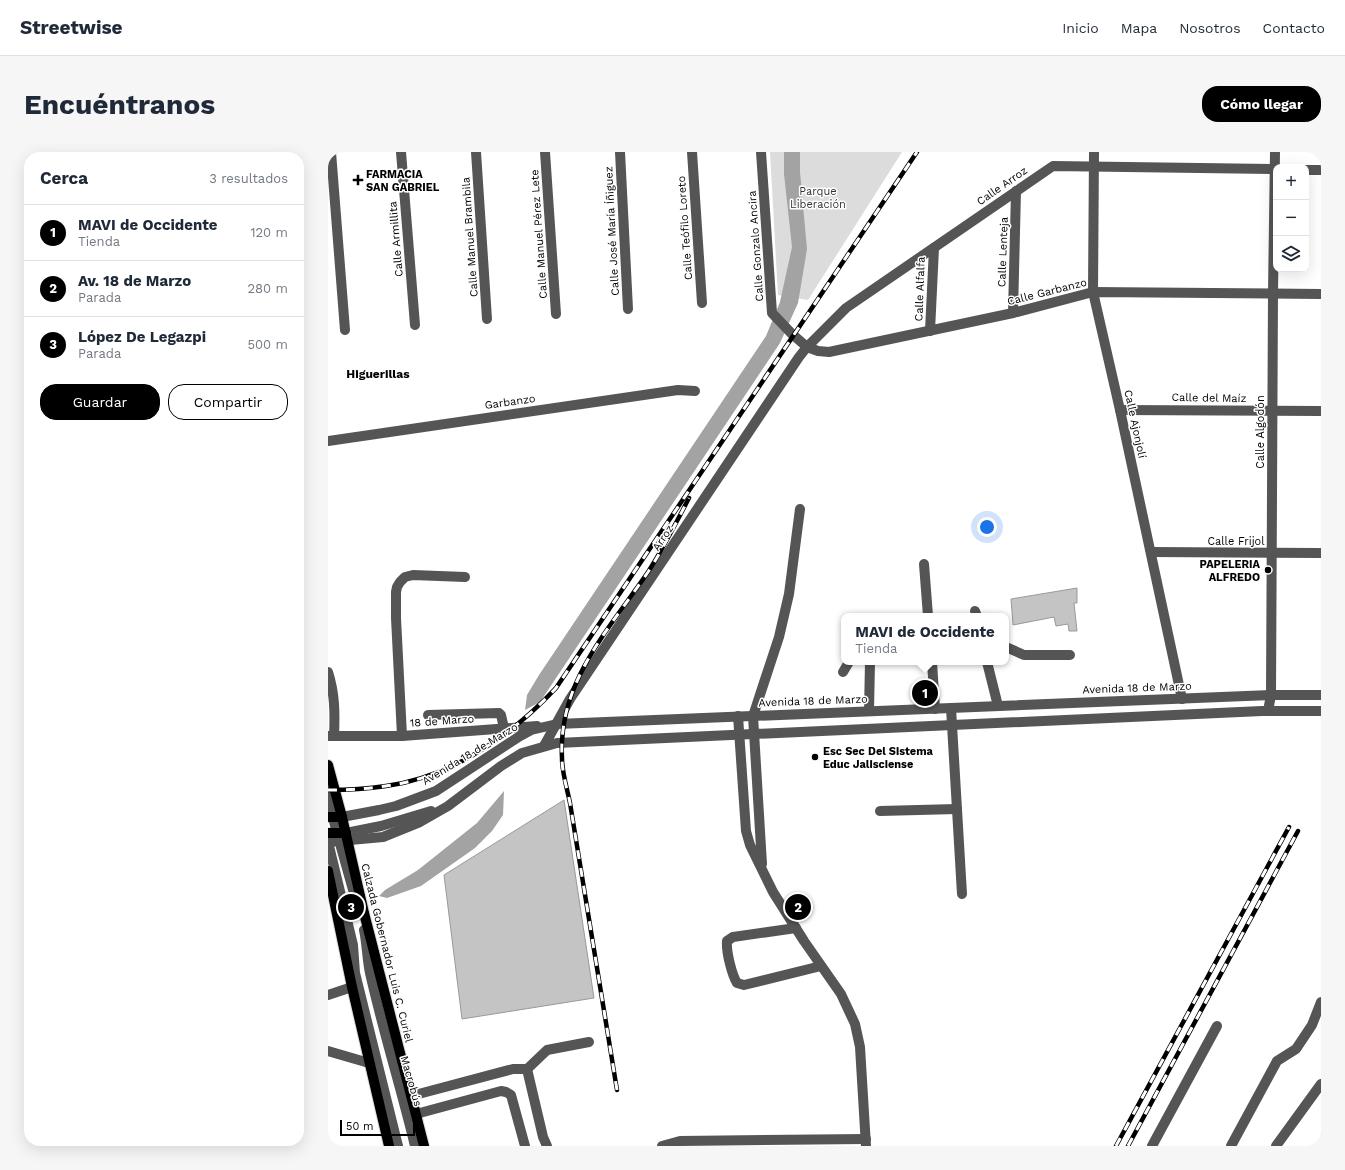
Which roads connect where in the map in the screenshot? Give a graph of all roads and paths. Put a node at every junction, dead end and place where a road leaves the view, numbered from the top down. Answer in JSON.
{"nodes":[{"id":1,"x":331,"y":152,"type":"edge"},
{"id":2,"x":400,"y":152,"type":"edge"},
{"id":3,"x":476,"y":152,"type":"edge"},
{"id":4,"x":545,"y":152,"type":"edge"},
{"id":5,"x":620,"y":152,"type":"edge"},
{"id":6,"x":692,"y":152,"type":"edge"},
{"id":7,"x":761,"y":152,"type":"edge"},
{"id":8,"x":1094,"y":152,"type":"edge"},
{"id":9,"x":1275,"y":152,"type":"edge"},
{"id":10,"x":1276,"y":164,"type":"edge"},
{"id":11,"x":1093,"y":167,"type":"junction"},
{"id":12,"x":1273,"y":169,"type":"edge"},
{"id":13,"x":1309,"y":170,"type":"edge"},
{"id":14,"x":1321,"y":170,"type":"edge"},
{"id":15,"x":1016,"y":191,"type":"junction"},
{"id":16,"x":1275,"y":200,"type":"edge"},
{"id":17,"x":934,"y":248,"type":"junction"},
{"id":18,"x":1093,"y":292,"type":"junction"},
{"id":19,"x":1273,"y":293,"type":"junction"},
{"id":20,"x":1321,"y":294,"type":"edge"},
{"id":21,"x":702,"y":303,"type":"dead end"},
{"id":22,"x":628,"y":309,"type":"dead end"},
{"id":23,"x":1013,"y":313,"type":"junction"},
{"id":24,"x":556,"y":314,"type":"dead end"},
{"id":25,"x":487,"y":320,"type":"dead end"},
{"id":26,"x":415,"y":325,"type":"dead end"},
{"id":27,"x":345,"y":330,"type":"dead end"},
{"id":28,"x":930,"y":331,"type":"junction"},
{"id":29,"x":807,"y":347,"type":"junction"},
{"id":30,"x":696,"y":391,"type":"dead end"},
{"id":31,"x":1120,"y":410,"type":"junction"},
{"id":32,"x":1272,"y":411,"type":"junction"},
{"id":33,"x":1321,"y":411,"type":"edge"},
{"id":34,"x":328,"y":441,"type":"edge"},
{"id":35,"x":800,"y":509,"type":"dead end"},
{"id":36,"x":1151,"y":552,"type":"junction"},
{"id":37,"x":1272,"y":553,"type":"junction"},
{"id":38,"x":1321,"y":553,"type":"edge"},
{"id":39,"x":924,"y":564,"type":"dead end"},
{"id":40,"x":465,"y":577,"type":"dead end"},
{"id":41,"x":928,"y":613,"type":"edge"},
{"id":42,"x":1009,"y":648,"type":"edge"},
{"id":43,"x":1070,"y":655,"type":"dead end"},
{"id":44,"x":847,"y":665,"type":"edge"},
{"id":45,"x":870,"y":665,"type":"edge"},
{"id":46,"x":932,"y":665,"type":"edge"},
{"id":47,"x":988,"y":665,"type":"edge"},
{"id":48,"x":328,"y":672,"type":"edge"},
{"id":49,"x":843,"y":672,"type":"dead end"},
{"id":50,"x":1271,"y":695,"type":"junction"},
{"id":51,"x":1321,"y":695,"type":"edge"},
{"id":52,"x":1182,"y":699,"type":"junction"},
{"id":53,"x":998,"y":706,"type":"junction"},
{"id":54,"x":951,"y":708,"type":"junction"},
{"id":55,"x":935,"y":709,"type":"junction"},
{"id":56,"x":869,"y":711,"type":"junction"},
{"id":57,"x":1268,"y":711,"type":"junction"},
{"id":58,"x":1321,"y":711,"type":"edge"},
{"id":59,"x":428,"y":715,"type":"dead end"},
{"id":60,"x":738,"y":716,"type":"junction"},
{"id":61,"x":753,"y":716,"type":"junction"},
{"id":62,"x":557,"y":724,"type":"junction"},
{"id":63,"x":952,"y":725,"type":"junction"},
{"id":64,"x":504,"y":728,"type":"junction"},
{"id":65,"x":739,"y":734,"type":"junction"},
{"id":66,"x":754,"y":734,"type":"junction"},
{"id":67,"x":331,"y":736,"type":"edge"},
{"id":68,"x":402,"y":736,"type":"junction"},
{"id":69,"x":544,"y":746,"type":"junction"},
{"id":70,"x":328,"y":765,"type":"edge"},
{"id":71,"x":328,"y":789,"type":"edge"},
{"id":72,"x":957,"y":809,"type":"junction"},
{"id":73,"x":880,"y":811,"type":"dead end"},
{"id":74,"x":335,"y":817,"type":"edge"},
{"id":75,"x":339,"y":837,"type":"edge"},
{"id":76,"x":328,"y":842,"type":"edge"},
{"id":77,"x":762,"y":868,"type":"junction"},
{"id":78,"x":328,"y":871,"type":"edge"},
{"id":79,"x":962,"y":894,"type":"dead end"},
{"id":80,"x":796,"y":928,"type":"junction"},
{"id":81,"x":821,"y":966,"type":"junction"},
{"id":82,"x":352,"y":987,"type":"junction"},
{"id":83,"x":328,"y":995,"type":"edge"},
{"id":84,"x":1321,"y":1002,"type":"edge"},
{"id":85,"x":1217,"y":1026,"type":"dead end"},
{"id":86,"x":589,"y":1042,"type":"dead end"},
{"id":87,"x":328,"y":1051,"type":"edge"},
{"id":88,"x":369,"y":1063,"type":"junction"},
{"id":89,"x":528,"y":1069,"type":"junction"},
{"id":90,"x":1321,"y":1084,"type":"edge"},
{"id":91,"x":411,"y":1096,"type":"junction"},
{"id":92,"x":416,"y":1114,"type":"junction"},
{"id":93,"x":866,"y":1142,"type":"edge"},
{"id":94,"x":389,"y":1146,"type":"edge"},
{"id":95,"x":398,"y":1146,"type":"edge"},
{"id":96,"x":415,"y":1146,"type":"edge"},
{"id":97,"x":424,"y":1146,"type":"edge"},
{"id":98,"x":525,"y":1146,"type":"edge"},
{"id":99,"x":548,"y":1146,"type":"edge"},
{"id":100,"x":662,"y":1146,"type":"edge"},
{"id":101,"x":1152,"y":1146,"type":"edge"},
{"id":102,"x":1231,"y":1146,"type":"edge"},
{"id":103,"x":1276,"y":1146,"type":"edge"}],
"edges":[{"from":1,"to":27,"type":"street"},
{"from":2,"to":26,"type":"street","name":"Calle Armillita"},
{"from":3,"to":25,"type":"street","name":"Calle Manuel Brambila"},
{"from":4,"to":24,"type":"street","name":"Calle Manuel Pérez Lete"},
{"from":5,"to":22,"type":"street","name":"Calle José María Íñiguez"},
{"from":6,"to":21,"type":"street","name":"Calle Teófilo Loreto"},
{"from":7,"to":29,"type":"street","name":"Calle Gonzalo Ancira"},
{"from":8,"to":11,"type":"street","name":"Calle Ajonjolí"},
{"from":9,"to":10,"type":"street","name":"Calle Algodón"},
{"from":11,"to":12,"type":"street","name":"Calle Arroz"},
{"from":11,"to":15,"type":"street","name":"Calle Arroz"},
{"from":11,"to":18,"type":"street","name":"Calle Ajonjolí"},
{"from":13,"to":14,"type":"street"},
{"from":15,"to":17,"type":"street","name":"Calle Arroz"},
{"from":15,"to":23,"type":"street","name":"Calle Lenteja"},
{"from":16,"to":19,"type":"street","name":"Calle Algodón"},
{"from":17,"to":28,"type":"street","name":"Calle Alfalfa"},
{"from":17,"to":29,"type":"street","name":"Calle Arroz"},
{"from":18,"to":19,"type":"street","name":"Calle Garbanzo"},
{"from":18,"to":23,"type":"street","name":"Calle Garbanzo"},
{"from":18,"to":31,"type":"street","name":"Calle Ajonjolí"},
{"from":19,"to":20,"type":"street","name":"Calle Garbanzo"},
{"from":19,"to":32,"type":"street","name":"Calle Algodón"},
{"from":23,"to":28,"type":"street","name":"Calle Garbanzo"},
{"from":28,"to":29,"type":"street","name":"Calle Garbanzo"},
{"from":29,"to":62,"type":"street","name":"Arroz"},
{"from":30,"to":34,"type":"street","name":"Garbanzo"},
{"from":31,"to":32,"type":"street","name":"Calle del Maíz"},
{"from":31,"to":36,"type":"street","name":"Calle Ajonjolí"},
{"from":32,"to":33,"type":"street","name":"Calle del Maíz"},
{"from":32,"to":37,"type":"street","name":"Calle Algodón"},
{"from":35,"to":61,"type":"street"},
{"from":36,"to":37,"type":"street","name":"Calle Frijol"},
{"from":36,"to":52,"type":"street","name":"Calle Ajonjolí"},
{"from":37,"to":38,"type":"street","name":"Calle Frijol"},
{"from":37,"to":50,"type":"street","name":"Calle Algodón"},
{"from":39,"to":41,"type":"street"},
{"from":40,"to":68,"type":"street"},
{"from":42,"to":43,"type":"street"},
{"from":44,"to":49,"type":"street"},
{"from":45,"to":56,"type":"street"},
{"from":46,"to":55,"type":"street"},
{"from":47,"to":53,"type":"street"},
{"from":48,"to":67,"type":"street"},
{"from":50,"to":51,"type":"street","name":"Avenida 18 de Marzo"},
{"from":50,"to":52,"type":"street","name":"Avenida 18 de Marzo"},
{"from":50,"to":57,"type":"street","name":"Calle Algodón"},
{"from":52,"to":53,"type":"street","name":"Avenida 18 de Marzo"},
{"from":53,"to":54,"type":"street","name":"Avenida 18 de Marzo"},
{"from":54,"to":55,"type":"street","name":"Avenida 18 de Marzo"},
{"from":54,"to":63,"type":"street"},
{"from":55,"to":56,"type":"street","name":"Avenida 18 de Marzo"},
{"from":56,"to":61,"type":"street","name":"Avenida 18 de Marzo"},
{"from":57,"to":58,"type":"street"},
{"from":57,"to":63,"type":"street"},
{"from":59,"to":64,"type":"street"},
{"from":60,"to":61,"type":"street","name":"Avenida 18 de Marzo"},
{"from":60,"to":62,"type":"street","name":"Avenida 18 de Marzo"},
{"from":60,"to":65,"type":"street"},
{"from":61,"to":66,"type":"street"},
{"from":62,"to":64,"type":"street","name":"18 de Marzo"},
{"from":62,"to":69,"type":"street","name":"Arroz"},
{"from":62,"to":74,"type":"street","name":"Avenida 18 de Marzo"},
{"from":63,"to":66,"type":"street"},
{"from":63,"to":72,"type":"street"},
{"from":64,"to":68,"type":"street","name":"18 de Marzo"},
{"from":65,"to":66,"type":"street"},
{"from":65,"to":69,"type":"street"},
{"from":65,"to":77,"type":"street"},
{"from":66,"to":77,"type":"street"},
{"from":67,"to":68,"type":"street","name":"18 de Marzo"},
{"from":69,"to":75,"type":"street"},
{"from":70,"to":74,"type":"main road","name":"Calzada Gobernador Luis C. Curiel"},
{"from":71,"to":74,"type":"street"},
{"from":72,"to":73,"type":"street"},
{"from":72,"to":79,"type":"street"},
{"from":74,"to":75,"type":"main road","name":"Calzada Gobernador Luis C. Curiel"},
{"from":75,"to":76,"type":"street"},
{"from":75,"to":91,"type":"main road","name":"Calzada Gobernador Luis C. Curiel"},
{"from":75,"to":96,"type":"street","name":"Macrobús"},
{"from":76,"to":95,"type":"street"},
{"from":77,"to":80,"type":"street"},
{"from":78,"to":82,"type":"main road"},
{"from":80,"to":81,"type":"street"},
{"from":80,"to":81,"type":"street"},
{"from":81,"to":93,"type":"street"},
{"from":82,"to":83,"type":"street"},
{"from":82,"to":88,"type":"main road"},
{"from":84,"to":102,"type":"street"},
{"from":85,"to":101,"type":"street"},
{"from":86,"to":89,"type":"street"},
{"from":87,"to":88,"type":"street"},
{"from":88,"to":94,"type":"main road"},
{"from":89,"to":91,"type":"street"},
{"from":89,"to":99,"type":"street"},
{"from":90,"to":103,"type":"street"},
{"from":91,"to":92,"type":"main road","name":"Calzada Gobernador Luis C. Curiel"},
{"from":92,"to":97,"type":"main road","name":"Calzada Gobernador Luis C. Curiel"},
{"from":92,"to":98,"type":"street"},
{"from":93,"to":100,"type":"street"}]}
